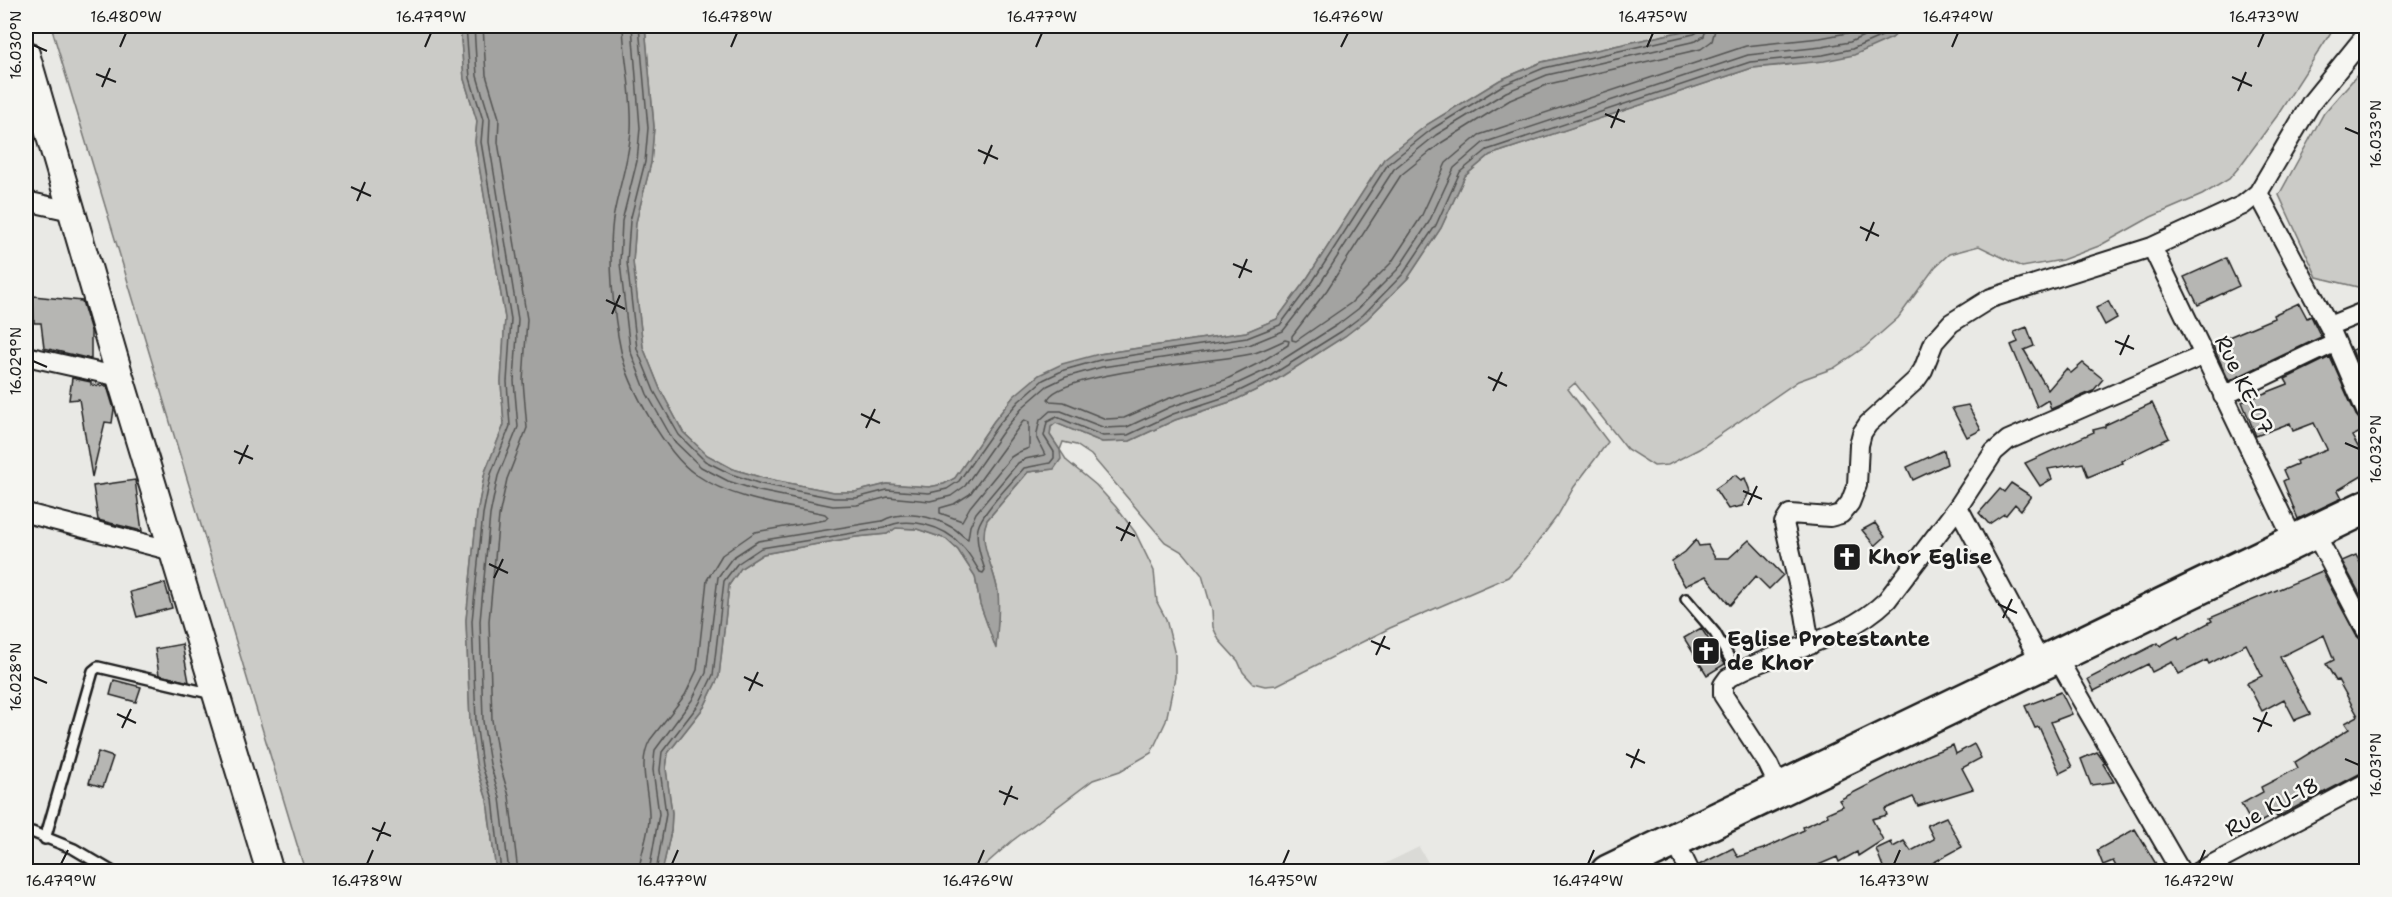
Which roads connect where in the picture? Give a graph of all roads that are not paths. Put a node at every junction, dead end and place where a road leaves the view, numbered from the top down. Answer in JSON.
{"nodes":[{"id":1,"x":2367,"y":35,"type":"edge"},
{"id":2,"x":26,"y":54,"type":"edge"},
{"id":3,"x":2259,"y":193,"type":"junction"},
{"id":4,"x":26,"y":201,"type":"edge"},
{"id":5,"x":71,"y":211,"type":"junction"},
{"id":6,"x":2152,"y":247,"type":"junction"},
{"id":7,"x":2367,"y":311,"type":"edge"},
{"id":8,"x":2332,"y":334,"type":"junction"},
{"id":9,"x":2204,"y":355,"type":"junction"},
{"id":10,"x":26,"y":356,"type":"edge"},
{"id":11,"x":120,"y":377,"type":"junction"},
{"id":12,"x":2223,"y":396,"type":"junction"},
{"id":13,"x":2367,"y":411,"type":"edge"},
{"id":14,"x":1958,"y":507,"type":"junction"},
{"id":15,"x":2367,"y":507,"type":"edge"},
{"id":16,"x":26,"y":513,"type":"edge"},
{"id":17,"x":2305,"y":538,"type":"junction"},
{"id":18,"x":173,"y":551,"type":"junction"},
{"id":19,"x":1686,"y":599,"type":"dead end"},
{"id":20,"x":2367,"y":630,"type":"edge"},
{"id":21,"x":1809,"y":645,"type":"junction"},
{"id":22,"x":2049,"y":660,"type":"junction"},
{"id":23,"x":1738,"y":673,"type":"junction"},
{"id":24,"x":216,"y":695,"type":"junction"},
{"id":25,"x":2367,"y":783,"type":"edge"},
{"id":26,"x":1779,"y":789,"type":"junction"},
{"id":27,"x":32,"y":832,"type":"dead end"},
{"id":28,"x":45,"y":839,"type":"junction"},
{"id":29,"x":1674,"y":839,"type":"junction"},
{"id":30,"x":113,"y":872,"type":"edge"},
{"id":31,"x":270,"y":872,"type":"edge"},
{"id":32,"x":1608,"y":872,"type":"edge"},
{"id":33,"x":1690,"y":872,"type":"edge"},
{"id":34,"x":2181,"y":872,"type":"edge"},
{"id":35,"x":2198,"y":872,"type":"edge"}],
"edges":[{"from":1,"to":3,"type":"street"},
{"from":2,"to":5,"type":"street"},
{"from":3,"to":6,"type":"street"},
{"from":3,"to":8,"type":"street"},
{"from":4,"to":5,"type":"street"},
{"from":5,"to":11,"type":"street"},
{"from":6,"to":9,"type":"street","name":"Rue KE-07"},
{"from":6,"to":21,"type":"street"},
{"from":7,"to":8,"type":"street"},
{"from":8,"to":12,"type":"street"},
{"from":8,"to":13,"type":"street"},
{"from":9,"to":12,"type":"street","name":"Rue KE-07"},
{"from":9,"to":14,"type":"street"},
{"from":10,"to":11,"type":"street"},
{"from":11,"to":18,"type":"street"},
{"from":12,"to":17,"type":"street","name":"Rue KE-07"},
{"from":14,"to":21,"type":"street"},
{"from":14,"to":22,"type":"street"},
{"from":15,"to":17,"type":"highway"},
{"from":16,"to":18,"type":"street"},
{"from":17,"to":20,"type":"street","name":"Rue KE-07"},
{"from":17,"to":22,"type":"highway"},
{"from":18,"to":24,"type":"street"},
{"from":19,"to":23,"type":"lane"},
{"from":21,"to":23,"type":"street"},
{"from":22,"to":26,"type":"highway"},
{"from":22,"to":34,"type":"street"},
{"from":23,"to":26,"type":"street"},
{"from":24,"to":28,"type":"lane"},
{"from":24,"to":31,"type":"street"},
{"from":25,"to":35,"type":"street","name":"Rue KU-18"},
{"from":26,"to":29,"type":"highway"},
{"from":27,"to":28,"type":"lane"},
{"from":28,"to":30,"type":"lane"},
{"from":29,"to":32,"type":"highway"},
{"from":29,"to":33,"type":"street"}]}
